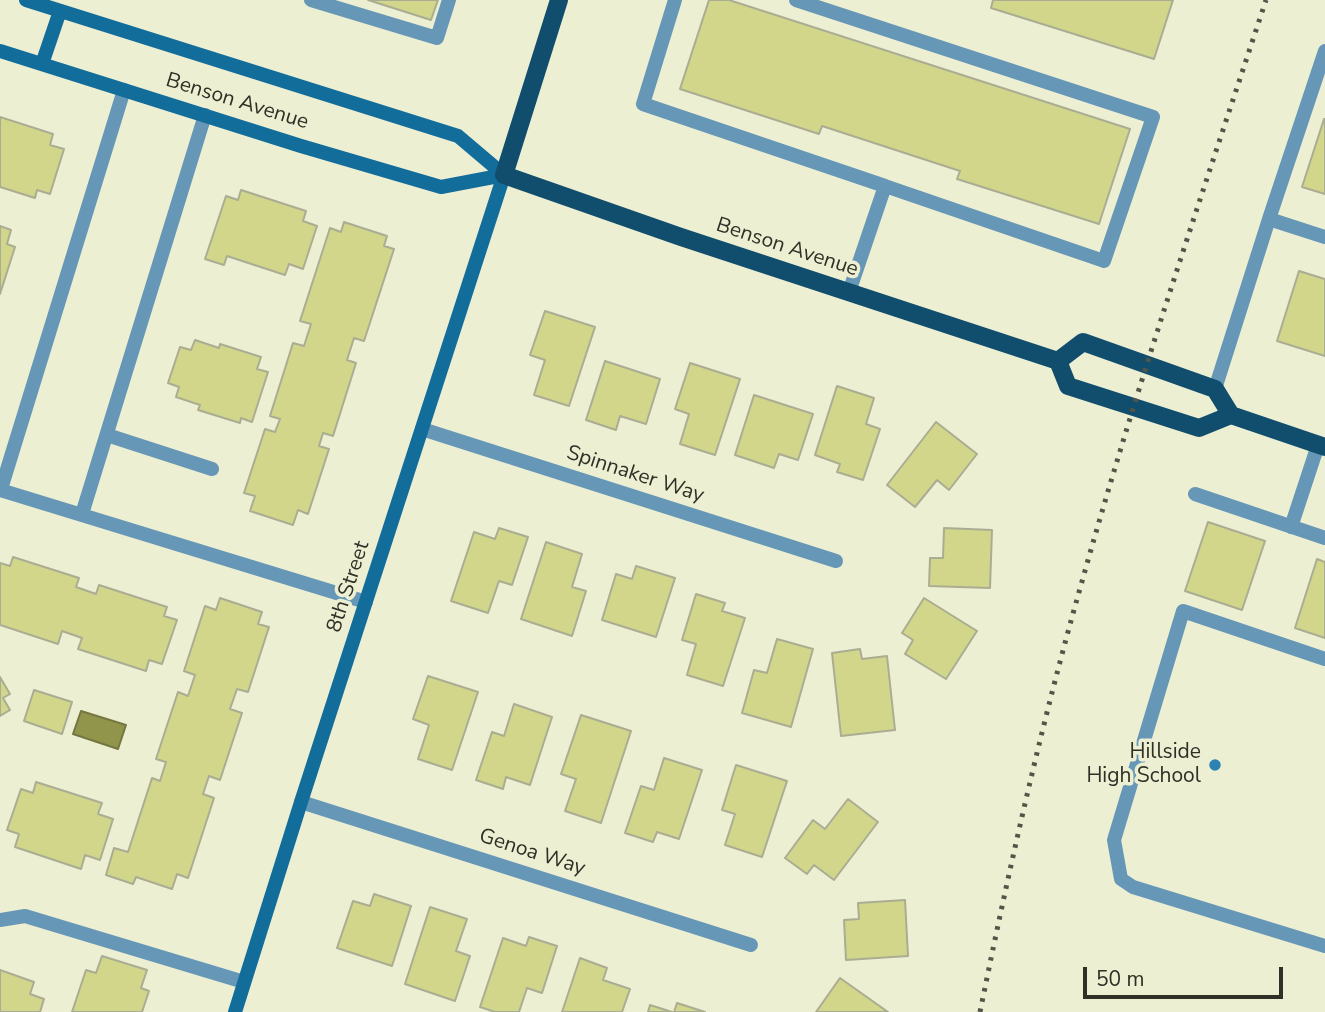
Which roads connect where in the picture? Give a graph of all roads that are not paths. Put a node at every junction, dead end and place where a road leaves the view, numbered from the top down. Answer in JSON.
{"nodes":[{"id":1,"x":26,"y":0,"type":"edge"},
{"id":2,"x":311,"y":0,"type":"edge"},
{"id":3,"x":449,"y":0,"type":"edge"},
{"id":4,"x":559,"y":0,"type":"edge"},
{"id":5,"x":675,"y":0,"type":"edge"},
{"id":6,"x":796,"y":0,"type":"edge"},
{"id":7,"x":62,"y":6,"type":"edge"},
{"id":8,"x":0,"y":51,"type":"edge"},
{"id":9,"x":1325,"y":51,"type":"edge"},
{"id":10,"x":42,"y":64,"type":"junction"},
{"id":11,"x":124,"y":90,"type":"junction"},
{"id":12,"x":205,"y":115,"type":"junction"},
{"id":13,"x":504,"y":175,"type":"junction"},
{"id":14,"x":885,"y":186,"type":"junction"},
{"id":15,"x":1269,"y":219,"type":"junction"},
{"id":16,"x":1325,"y":237,"type":"edge"},
{"id":17,"x":849,"y":292,"type":"junction"},
{"id":18,"x":1058,"y":361,"type":"junction"},
{"id":19,"x":1215,"y":388,"type":"junction"},
{"id":20,"x":1231,"y":415,"type":"junction"},
{"id":21,"x":422,"y":429,"type":"junction"},
{"id":22,"x":107,"y":435,"type":"junction"},
{"id":23,"x":1322,"y":446,"type":"edge"},
{"id":24,"x":212,"y":469,"type":"dead end"},
{"id":25,"x":0,"y":489,"type":"edge"},
{"id":26,"x":1195,"y":494,"type":"dead end"},
{"id":27,"x":82,"y":514,"type":"junction"},
{"id":28,"x":1291,"y":527,"type":"junction"},
{"id":29,"x":1325,"y":538,"type":"edge"},
{"id":30,"x":836,"y":561,"type":"dead end"},
{"id":31,"x":366,"y":602,"type":"junction"},
{"id":32,"x":1325,"y":659,"type":"edge"},
{"id":33,"x":301,"y":802,"type":"junction"},
{"id":34,"x":0,"y":920,"type":"edge"},
{"id":35,"x":751,"y":945,"type":"dead end"},
{"id":36,"x":1325,"y":946,"type":"edge"},
{"id":37,"x":244,"y":982,"type":"junction"},
{"id":38,"x":235,"y":1012,"type":"edge"}],
"edges":[{"from":1,"to":7,"type":"main road","name":"Benson Avenue"},
{"from":2,"to":3,"type":"street"},
{"from":4,"to":13,"type":"main road"},
{"from":5,"to":14,"type":"street"},
{"from":6,"to":14,"type":"street"},
{"from":7,"to":10,"type":"main road"},
{"from":7,"to":13,"type":"main road","name":"Benson Avenue"},
{"from":8,"to":10,"type":"main road","name":"Benson Avenue"},
{"from":9,"to":15,"type":"street"},
{"from":10,"to":11,"type":"main road","name":"Benson Avenue"},
{"from":11,"to":12,"type":"main road","name":"Benson Avenue"},
{"from":11,"to":25,"type":"street"},
{"from":12,"to":13,"type":"main road","name":"Benson Avenue"},
{"from":12,"to":22,"type":"street"},
{"from":13,"to":17,"type":"main road","name":"Benson Avenue"},
{"from":13,"to":21,"type":"main road","name":"8th Street"},
{"from":14,"to":17,"type":"street"},
{"from":15,"to":16,"type":"street"},
{"from":15,"to":19,"type":"street"},
{"from":17,"to":18,"type":"main road","name":"Benson Avenue"},
{"from":18,"to":19,"type":"main road"},
{"from":18,"to":20,"type":"main road"},
{"from":19,"to":20,"type":"main road"},
{"from":20,"to":23,"type":"main road"},
{"from":21,"to":30,"type":"street","name":"Spinnaker Way"},
{"from":21,"to":31,"type":"main road","name":"8th Street"},
{"from":22,"to":24,"type":"street"},
{"from":22,"to":27,"type":"street"},
{"from":23,"to":28,"type":"street"},
{"from":25,"to":27,"type":"street"},
{"from":26,"to":28,"type":"street"},
{"from":27,"to":31,"type":"street"},
{"from":28,"to":29,"type":"street"},
{"from":31,"to":33,"type":"main road","name":"8th Street"},
{"from":32,"to":36,"type":"street"},
{"from":33,"to":35,"type":"street","name":"Genoa Way"},
{"from":33,"to":37,"type":"main road","name":"8th Street"},
{"from":34,"to":37,"type":"street"},
{"from":37,"to":38,"type":"main road","name":"8th Street"}]}
